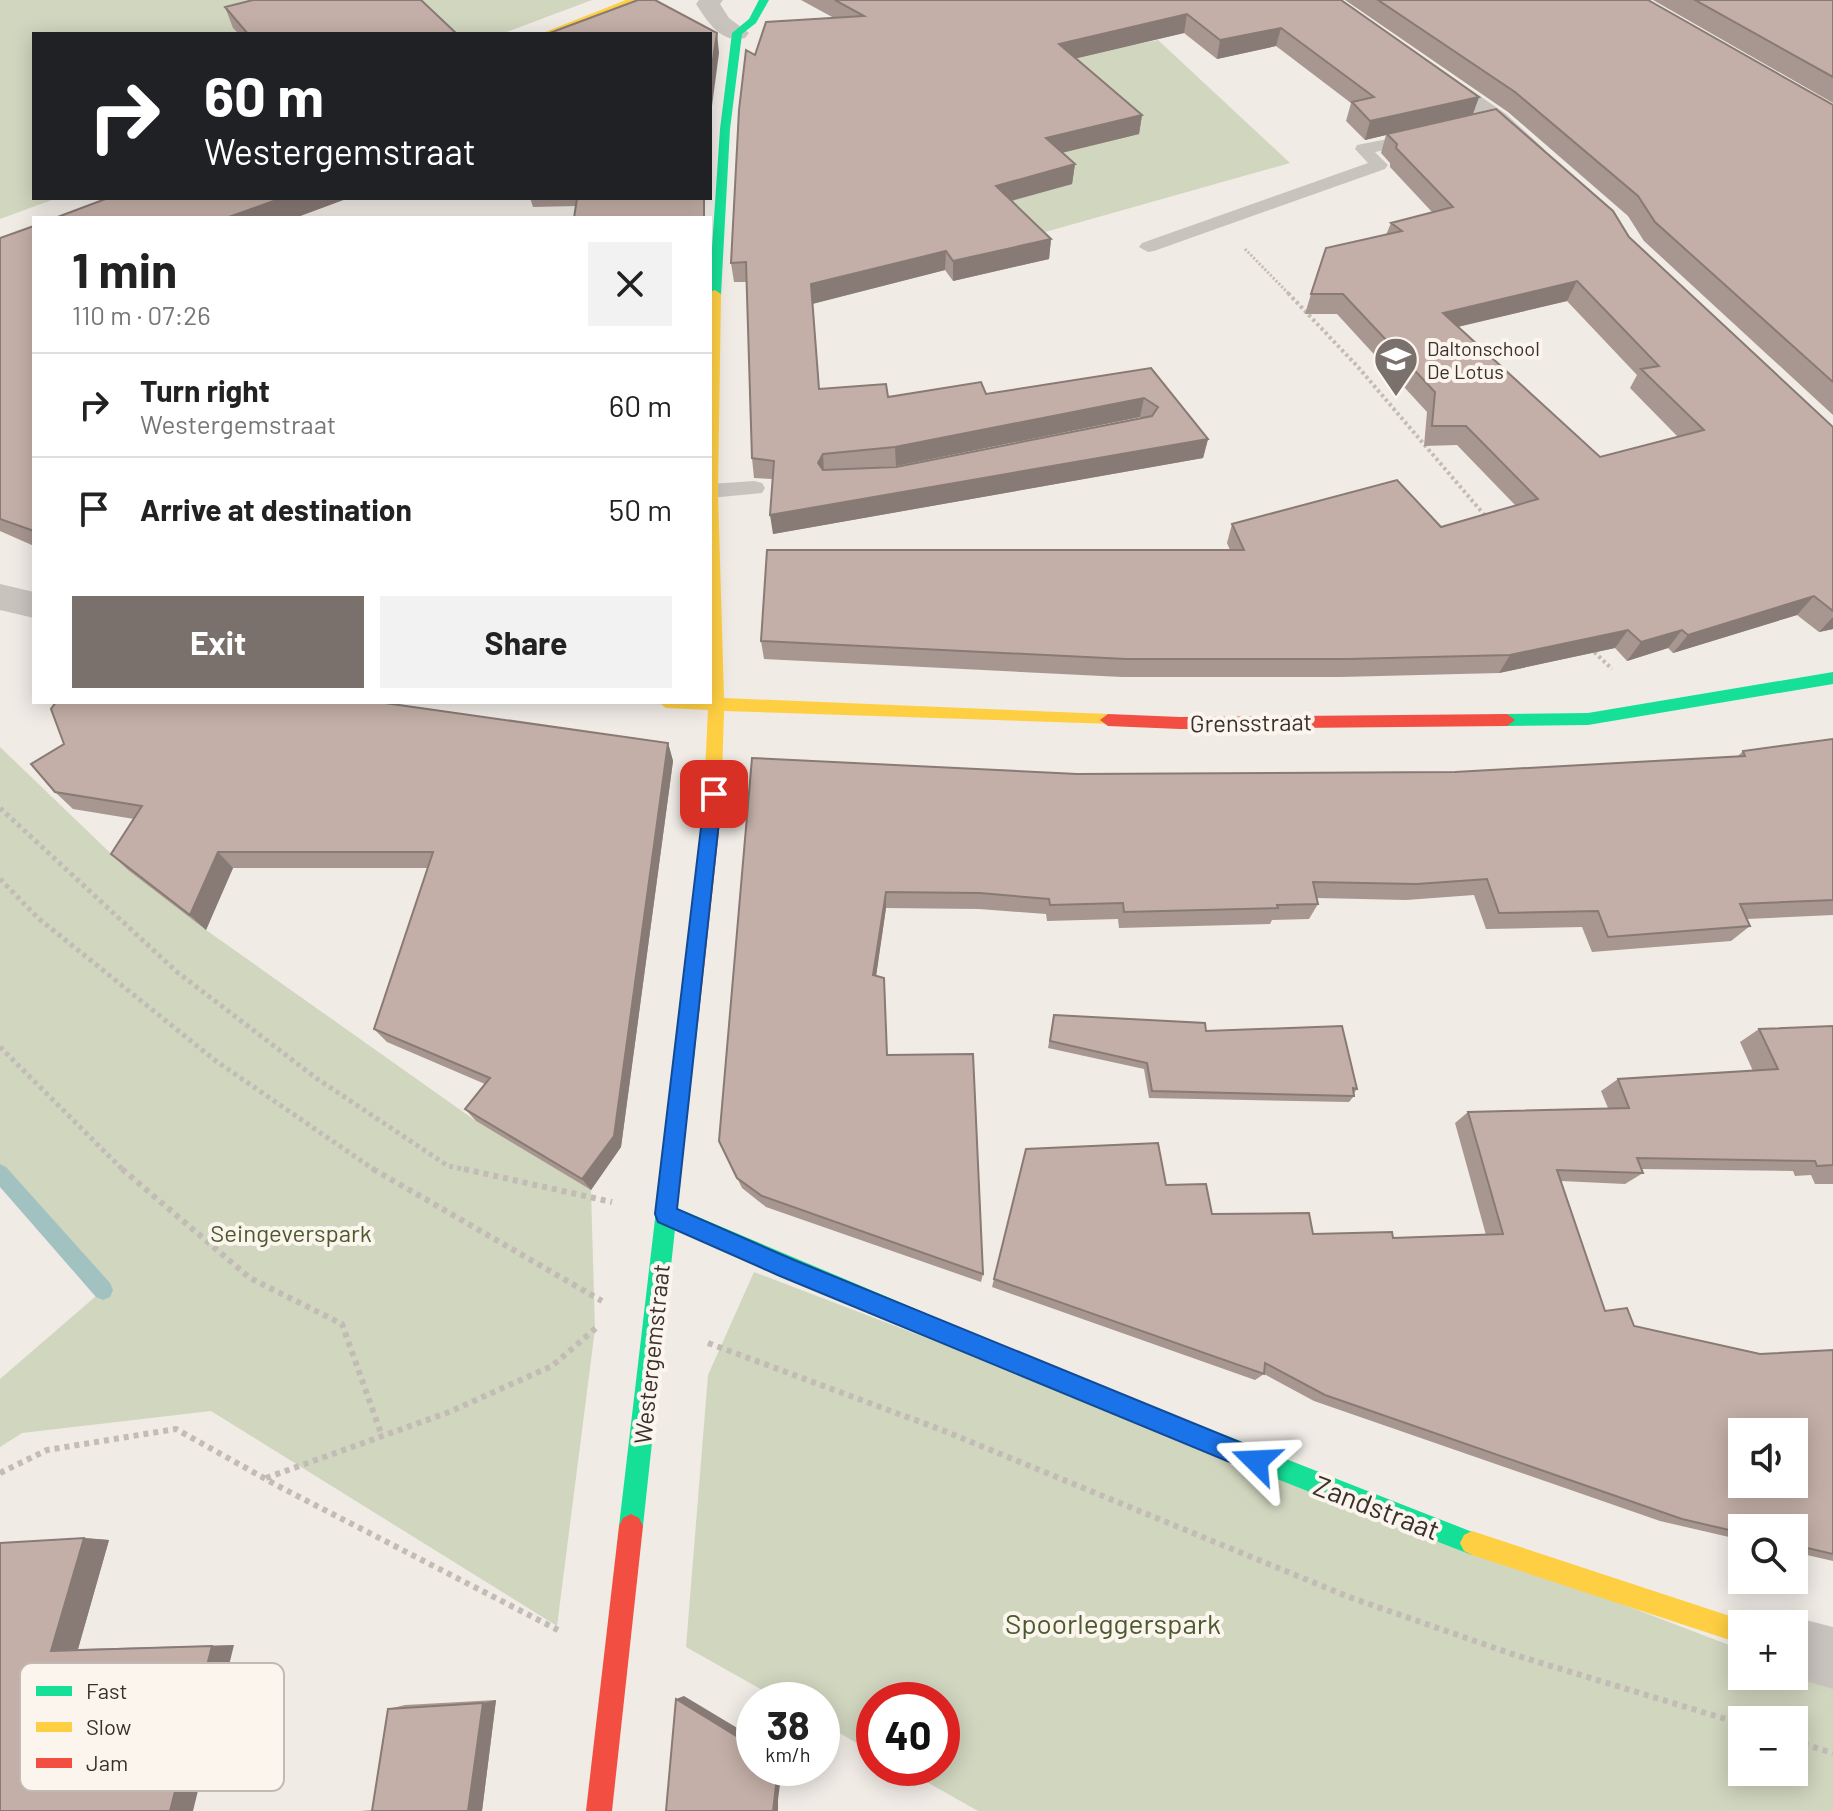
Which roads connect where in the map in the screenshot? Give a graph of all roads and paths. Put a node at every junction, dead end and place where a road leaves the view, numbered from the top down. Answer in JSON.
{"nodes":[{"id":1,"x":635,"y":0,"type":"edge"},
{"id":2,"x":711,"y":0,"type":"edge"},
{"id":3,"x":764,"y":0,"type":"edge"},
{"id":4,"x":1326,"y":0,"type":"edge"},
{"id":5,"x":550,"y":32,"type":"edge"},
{"id":6,"x":737,"y":33,"type":"junction"},
{"id":7,"x":1431,"y":135,"type":"edge"},
{"id":8,"x":1556,"y":172,"type":"edge"},
{"id":9,"x":1220,"y":222,"type":"junction"},
{"id":10,"x":1148,"y":247,"type":"dead end"},
{"id":11,"x":712,"y":397,"type":"edge"},
{"id":12,"x":754,"y":488,"type":"dead end"},
{"id":13,"x":712,"y":491,"type":"joint"},
{"id":14,"x":1496,"y":528,"type":"edge"},
{"id":15,"x":0,"y":597,"type":"edge"},
{"id":16,"x":32,"y":605,"type":"edge"},
{"id":17,"x":1586,"y":644,"type":"edge"},
{"id":18,"x":1833,"y":678,"type":"edge"},
{"id":19,"x":700,"y":704,"type":"edge"},
{"id":20,"x":717,"y":705,"type":"junction"},
{"id":21,"x":1654,"y":709,"type":"junction"},
{"id":22,"x":0,"y":808,"type":"edge"},
{"id":23,"x":0,"y":879,"type":"edge"},
{"id":24,"x":0,"y":1047,"type":"edge"},
{"id":25,"x":666,"y":1214,"type":"junction"},
{"id":26,"x":614,"y":1307,"type":"junction"},
{"id":27,"x":655,"y":1323,"type":"junction"},
{"id":28,"x":382,"y":1436,"type":"junction"},
{"id":29,"x":0,"y":1473,"type":"edge"},
{"id":30,"x":265,"y":1479,"type":"junction"},
{"id":31,"x":1728,"y":1627,"type":"edge"},
{"id":32,"x":1808,"y":1652,"type":"edge"},
{"id":33,"x":1833,"y":1658,"type":"edge"},
{"id":34,"x":616,"y":1659,"type":"junction"},
{"id":35,"x":1728,"y":1720,"type":"edge"},
{"id":36,"x":1808,"y":1745,"type":"edge"},
{"id":37,"x":1833,"y":1753,"type":"edge"},
{"id":38,"x":599,"y":1811,"type":"edge"}],
"edges":[{"from":1,"to":5,"type":"street"},
{"from":2,"to":6,"type":"street"},
{"from":3,"to":6,"type":"street"},
{"from":4,"to":8,"type":"street"},
{"from":6,"to":11,"type":"street","name":"Westergemstraat"},
{"from":7,"to":9,"type":"lane"},
{"from":9,"to":10,"type":"lane"},
{"from":9,"to":14,"type":"path"},
{"from":12,"to":13,"type":"lane"},
{"from":13,"to":20,"type":"street","name":"Westergemstraat"},
{"from":15,"to":16,"type":"street"},
{"from":17,"to":21,"type":"path"},
{"from":18,"to":21,"type":"street","name":"Grensstraat"},
{"from":19,"to":20,"type":"street","name":"Grensstraat"},
{"from":20,"to":21,"type":"street","name":"Grensstraat"},
{"from":20,"to":25,"type":"street","name":"Westergemstraat"},
{"from":22,"to":25,"type":"path"},
{"from":23,"to":26,"type":"path"},
{"from":24,"to":28,"type":"path"},
{"from":25,"to":27,"type":"street","name":"Westergemstraat"},
{"from":25,"to":31,"type":"street","name":"Zandstraat"},
{"from":26,"to":27,"type":"path"},
{"from":26,"to":28,"type":"path"},
{"from":27,"to":34,"type":"street","name":"Westergemstraat"},
{"from":27,"to":35,"type":"path"},
{"from":28,"to":30,"type":"path"},
{"from":29,"to":30,"type":"path"},
{"from":30,"to":34,"type":"path"},
{"from":32,"to":33,"type":"street"},
{"from":34,"to":38,"type":"street","name":"Westergemstraat"},
{"from":36,"to":37,"type":"path"}]}
